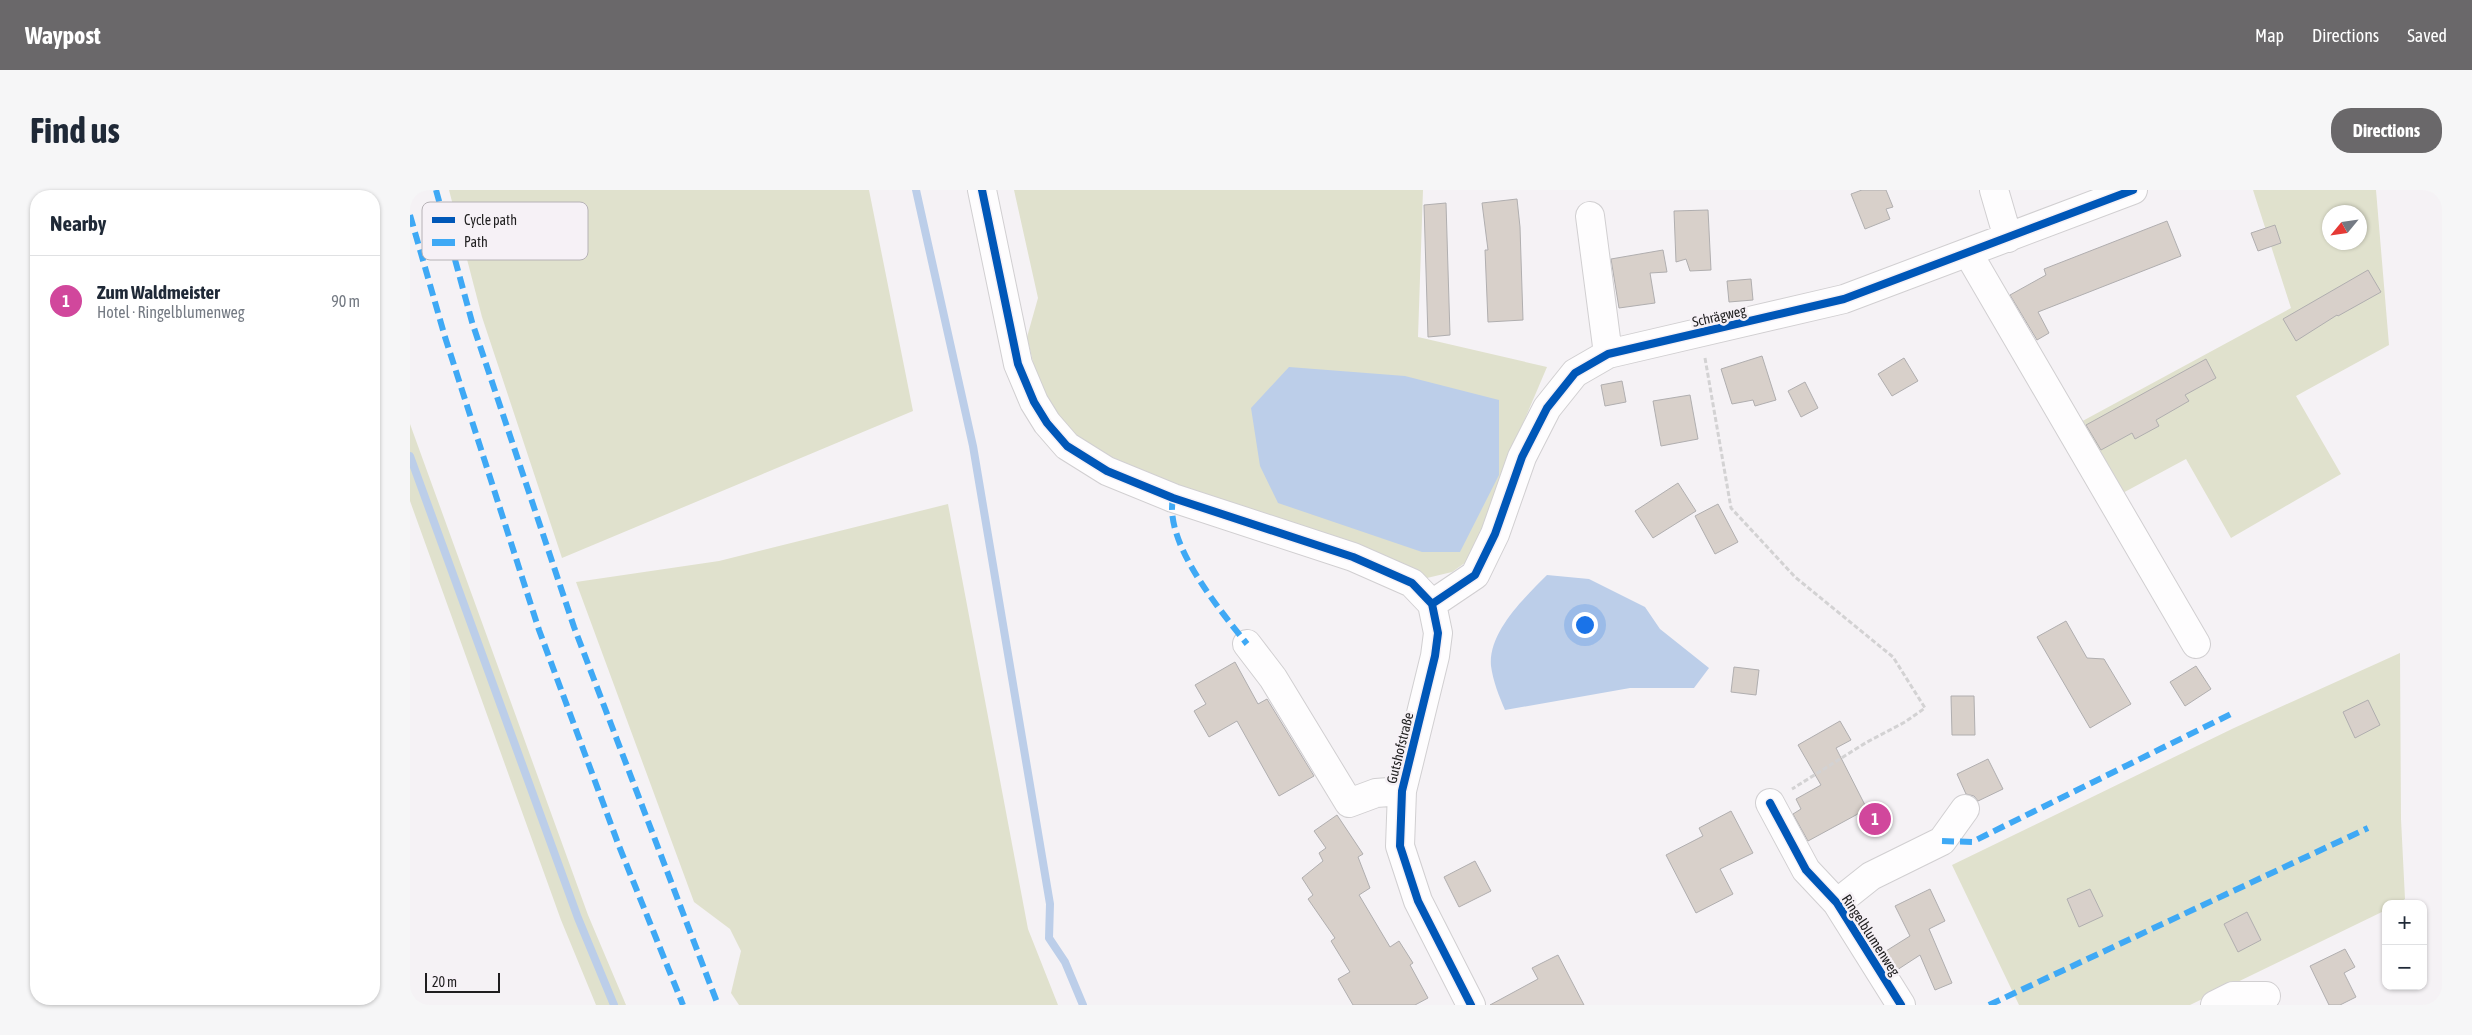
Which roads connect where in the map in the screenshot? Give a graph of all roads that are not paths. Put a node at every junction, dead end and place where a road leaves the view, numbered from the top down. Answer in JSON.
{"nodes":[{"id":1,"x":982,"y":190,"type":"edge"},
{"id":2,"x":1994,"y":190,"type":"edge"},
{"id":3,"x":2133,"y":190,"type":"edge"},
{"id":4,"x":1590,"y":216,"type":"dead end"},
{"id":5,"x":2008,"y":238,"type":"junction"},
{"id":6,"x":1968,"y":253,"type":"junction"},
{"id":7,"x":1608,"y":354,"type":"junction"},
{"id":8,"x":1432,"y":604,"type":"junction"},
{"id":9,"x":1247,"y":644,"type":"dead end"},
{"id":10,"x":2196,"y":644,"type":"dead end"},
{"id":11,"x":1402,"y":791,"type":"junction"},
{"id":12,"x":1770,"y":803,"type":"road end"},
{"id":13,"x":1965,"y":809,"type":"dead end"},
{"id":14,"x":1837,"y":903,"type":"junction"},
{"id":15,"x":2266,"y":996,"type":"dead end"},
{"id":16,"x":1471,"y":1005,"type":"edge"},
{"id":17,"x":1901,"y":1005,"type":"edge"},
{"id":18,"x":2215,"y":1005,"type":"edge"}],
"edges":[{"from":1,"to":8,"type":"street"},
{"from":2,"to":5,"type":"street"},
{"from":3,"to":5,"type":"street","name":"Schrägweg"},
{"from":4,"to":7,"type":"street"},
{"from":5,"to":6,"type":"street","name":"Schrägweg"},
{"from":6,"to":7,"type":"street","name":"Schrägweg"},
{"from":6,"to":10,"type":"street"},
{"from":7,"to":8,"type":"street","name":"Schrägweg"},
{"from":8,"to":11,"type":"street","name":"Gutshofstraße"},
{"from":9,"to":11,"type":"street"},
{"from":11,"to":16,"type":"street","name":"Gutshofstraße"},
{"from":12,"to":14,"type":"street","name":"Ringelblumenweg"},
{"from":13,"to":14,"type":"street"},
{"from":14,"to":17,"type":"street","name":"Ringelblumenweg"},
{"from":15,"to":18,"type":"street"}]}
